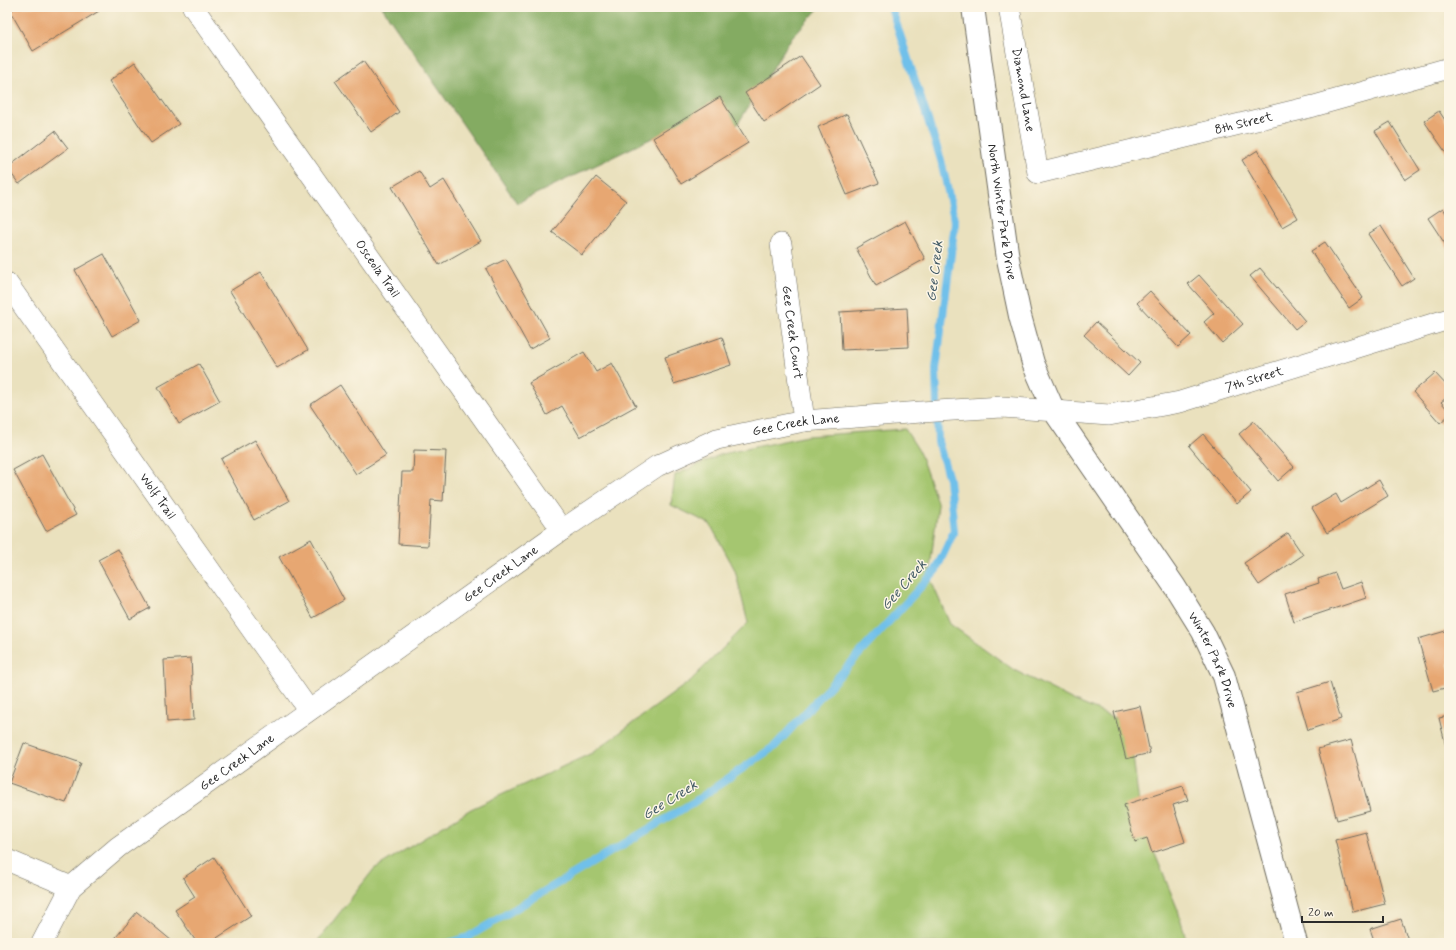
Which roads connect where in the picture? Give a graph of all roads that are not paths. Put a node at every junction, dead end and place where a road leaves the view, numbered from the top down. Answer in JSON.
{"nodes":[{"id":1,"x":193,"y":7,"type":"edge"},
{"id":2,"x":973,"y":7,"type":"edge"},
{"id":3,"x":1008,"y":7,"type":"edge"},
{"id":4,"x":1449,"y":68,"type":"edge"},
{"id":5,"x":1038,"y":173,"type":"joint"},
{"id":6,"x":781,"y":244,"type":"dead end"},
{"id":7,"x":7,"y":283,"type":"edge"},
{"id":8,"x":1449,"y":319,"type":"edge"},
{"id":9,"x":1054,"y":411,"type":"junction"},
{"id":10,"x":804,"y":421,"type":"junction"},
{"id":11,"x":562,"y":530,"type":"junction"},
{"id":12,"x":308,"y":709,"type":"junction"},
{"id":13,"x":7,"y":860,"type":"edge"},
{"id":14,"x":71,"y":887,"type":"junction"},
{"id":15,"x":42,"y":943,"type":"edge"},
{"id":16,"x":1296,"y":943,"type":"edge"}],
"edges":[{"from":1,"to":11,"type":"street","name":"Osceola Trail"},
{"from":2,"to":9,"type":"street","name":"North Winter Park Drive"},
{"from":3,"to":5,"type":"street","name":"Diamond Lane"},
{"from":4,"to":5,"type":"street","name":"8th Street"},
{"from":6,"to":10,"type":"street","name":"Gee Creek Court"},
{"from":7,"to":12,"type":"street","name":"Wolf Trail"},
{"from":8,"to":9,"type":"street","name":"7th Street"},
{"from":9,"to":10,"type":"street","name":"Gee Creek Lane"},
{"from":9,"to":16,"type":"street","name":"Winter Park Drive"},
{"from":10,"to":11,"type":"street","name":"Gee Creek Lane"},
{"from":11,"to":12,"type":"street","name":"Gee Creek Lane"},
{"from":12,"to":14,"type":"street","name":"Gee Creek Lane"},
{"from":13,"to":14,"type":"street"},
{"from":14,"to":15,"type":"street","name":"Gee Creek Lane"}]}
